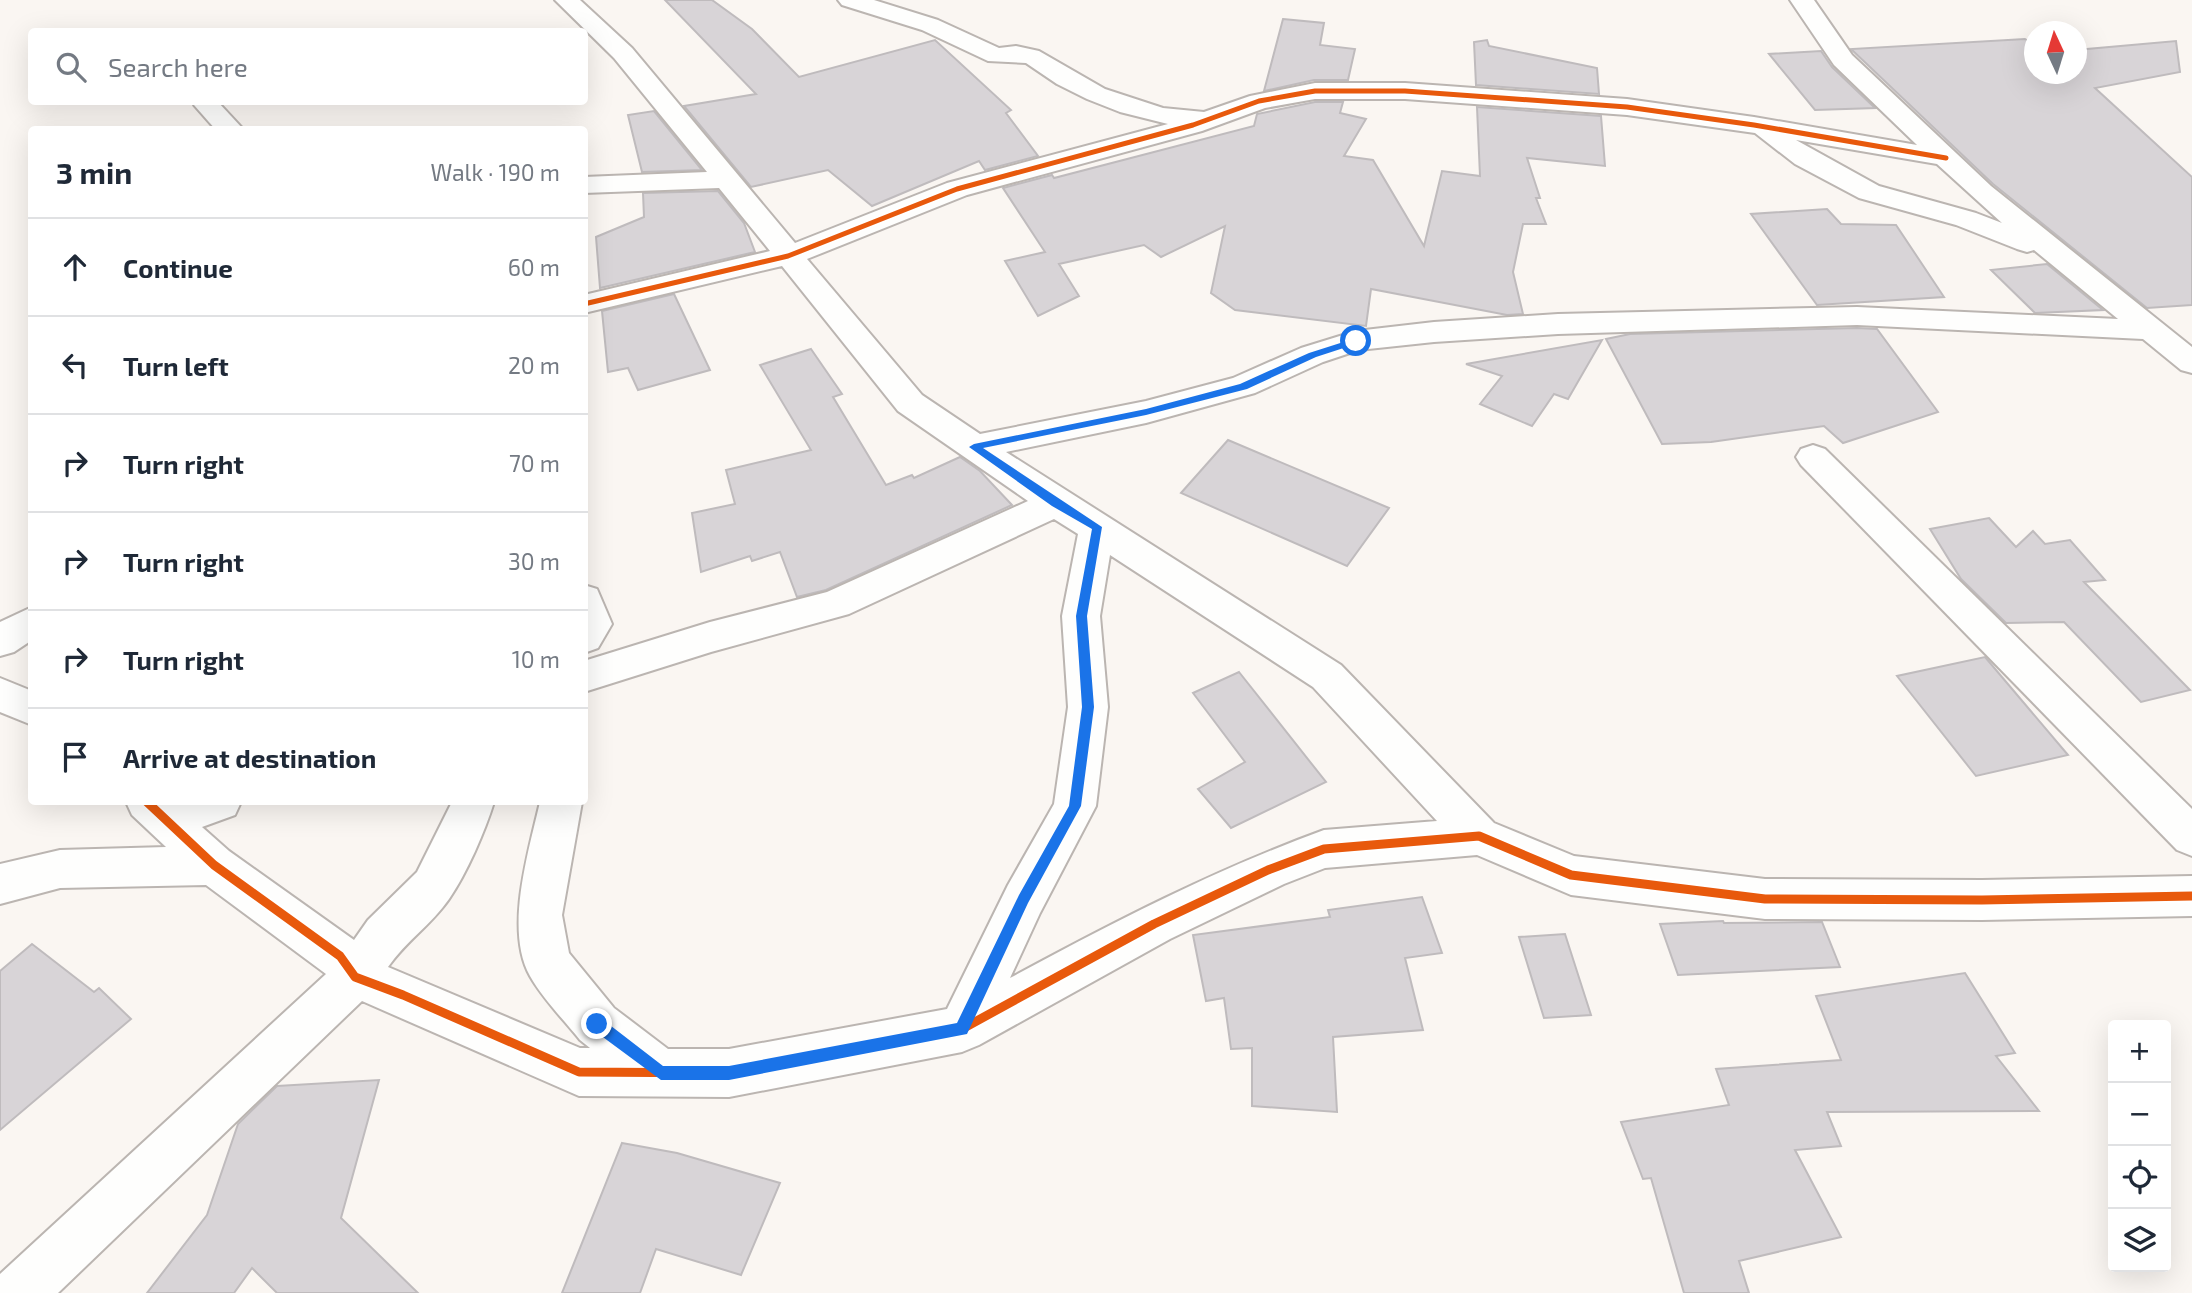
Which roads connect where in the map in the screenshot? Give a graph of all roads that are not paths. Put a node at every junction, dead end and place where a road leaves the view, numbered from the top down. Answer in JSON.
{"nodes":[{"id":1,"x":567,"y":0,"type":"edge"},
{"id":2,"x":850,"y":0,"type":"edge"},
{"id":3,"x":1791,"y":0,"type":"edge"},
{"id":4,"x":1810,"y":10,"type":"edge"},
{"id":5,"x":207,"y":105,"type":"dead end"},
{"id":6,"x":1213,"y":118,"type":"junction"},
{"id":7,"x":1755,"y":125,"type":"junction"},
{"id":8,"x":227,"y":126,"type":"edge"},
{"id":9,"x":1946,"y":158,"type":"junction"},
{"id":10,"x":726,"y":180,"type":"junction"},
{"id":11,"x":588,"y":185,"type":"edge"},
{"id":12,"x":788,"y":256,"type":"junction"},
{"id":13,"x":2062,"y":258,"type":"junction"},
{"id":14,"x":588,"y":303,"type":"edge"},
{"id":15,"x":2151,"y":330,"type":"junction"},
{"id":16,"x":2192,"y":363,"type":"edge"},
{"id":17,"x":974,"y":447,"type":"junction"},
{"id":18,"x":1813,"y":457,"type":"dead end"},
{"id":19,"x":1056,"y":503,"type":"junction"},
{"id":20,"x":1097,"y":527,"type":"junction"},
{"id":21,"x":588,"y":610,"type":"edge"},
{"id":22,"x":28,"y":624,"type":"edge"},
{"id":23,"x":588,"y":632,"type":"edge"},
{"id":24,"x":0,"y":641,"type":"edge"},
{"id":25,"x":588,"y":676,"type":"edge"},
{"id":26,"x":0,"y":694,"type":"edge"},
{"id":27,"x":28,"y":707,"type":"edge"},
{"id":28,"x":199,"y":805,"type":"edge"},
{"id":29,"x":472,"y":805,"type":"edge"},
{"id":30,"x":560,"y":805,"type":"edge"},
{"id":31,"x":157,"y":811,"type":"edge"},
{"id":32,"x":1479,"y":836,"type":"junction"},
{"id":33,"x":2192,"y":837,"type":"edge"},
{"id":34,"x":214,"y":865,"type":"junction"},
{"id":35,"x":0,"y":884,"type":"edge"},
{"id":36,"x":2192,"y":896,"type":"edge"},
{"id":37,"x":355,"y":977,"type":"junction"},
{"id":38,"x":962,"y":1029,"type":"junction"},
{"id":39,"x":661,"y":1073,"type":"junction"},
{"id":40,"x":19,"y":1293,"type":"edge"}],
"edges":[{"from":1,"to":10,"type":"street"},
{"from":2,"to":6,"type":"street"},
{"from":3,"to":4,"type":"street"},
{"from":4,"to":9,"type":"street"},
{"from":5,"to":8,"type":"street"},
{"from":6,"to":7,"type":"street"},
{"from":6,"to":12,"type":"street"},
{"from":7,"to":9,"type":"street"},
{"from":7,"to":13,"type":"street"},
{"from":9,"to":13,"type":"street"},
{"from":10,"to":11,"type":"street"},
{"from":10,"to":12,"type":"street"},
{"from":12,"to":14,"type":"street"},
{"from":12,"to":17,"type":"street"},
{"from":13,"to":15,"type":"street"},
{"from":15,"to":16,"type":"street"},
{"from":15,"to":17,"type":"street"},
{"from":17,"to":19,"type":"street"},
{"from":18,"to":33,"type":"street"},
{"from":19,"to":20,"type":"street"},
{"from":19,"to":25,"type":"street"},
{"from":20,"to":32,"type":"street"},
{"from":20,"to":38,"type":"street"},
{"from":21,"to":23,"type":"street"},
{"from":22,"to":24,"type":"street"},
{"from":26,"to":27,"type":"street"},
{"from":28,"to":31,"type":"street"},
{"from":29,"to":37,"type":"street"},
{"from":30,"to":39,"type":"street"},
{"from":31,"to":34,"type":"street"},
{"from":32,"to":36,"type":"street"},
{"from":32,"to":38,"type":"street"},
{"from":34,"to":35,"type":"street"},
{"from":34,"to":37,"type":"street"},
{"from":37,"to":39,"type":"street"},
{"from":37,"to":40,"type":"street"},
{"from":38,"to":39,"type":"street"}]}
